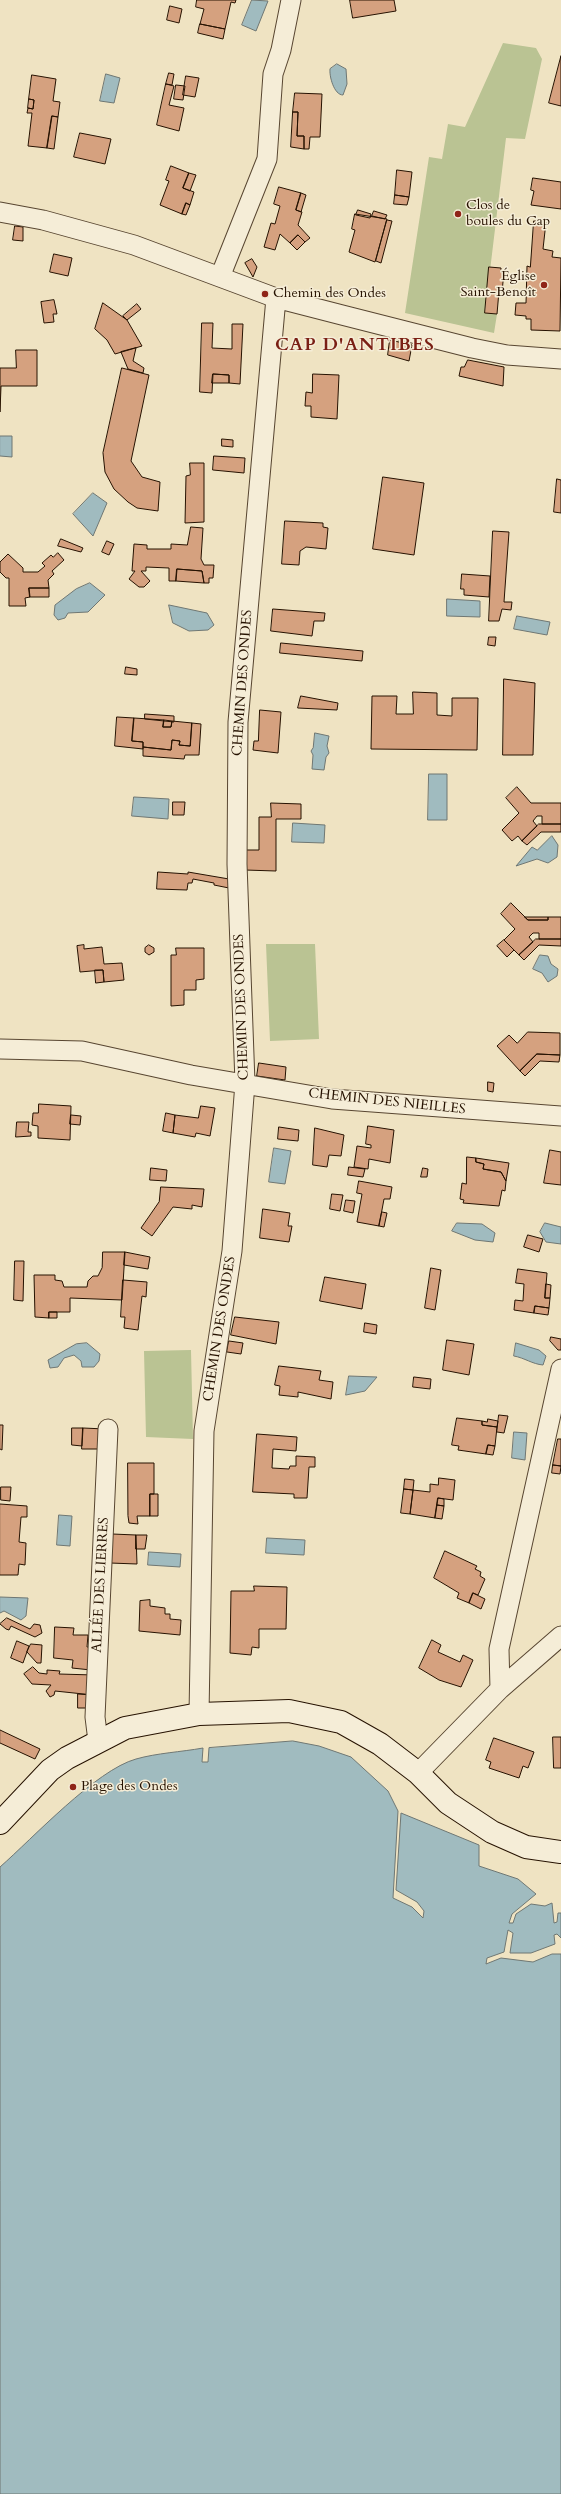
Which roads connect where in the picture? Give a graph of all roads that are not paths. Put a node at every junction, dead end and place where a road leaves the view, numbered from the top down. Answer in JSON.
{"nodes":[{"id":1,"x":291,"y":0,"type":"edge"},
{"id":2,"x":0,"y":212,"type":"edge"},
{"id":3,"x":220,"y":277,"type":"junction"},
{"id":4,"x":276,"y":298,"type":"junction"},
{"id":5,"x":561,"y":360,"type":"edge"},
{"id":6,"x":0,"y":1049,"type":"edge"},
{"id":7,"x":245,"y":1083,"type":"junction"},
{"id":8,"x":561,"y":1116,"type":"edge"},
{"id":9,"x":561,"y":1369,"type":"edge"},
{"id":10,"x":108,"y":1429,"type":"dead end"},
{"id":11,"x":561,"y":1636,"type":"edge"},
{"id":12,"x":500,"y":1689,"type":"junction"},
{"id":13,"x":199,"y":1714,"type":"junction"},
{"id":14,"x":98,"y":1741,"type":"junction"},
{"id":15,"x":418,"y":1773,"type":"junction"},
{"id":16,"x":0,"y":1823,"type":"edge"},
{"id":17,"x":561,"y":1852,"type":"edge"}],
"edges":[{"from":1,"to":3,"type":"street"},
{"from":2,"to":3,"type":"street"},
{"from":3,"to":4,"type":"street"},
{"from":4,"to":5,"type":"street"},
{"from":4,"to":7,"type":"street","name":"CHEMIN DES ONDES"},
{"from":6,"to":7,"type":"street","name":"CHEMIN DES NIEILLES"},
{"from":7,"to":8,"type":"street","name":"CHEMIN DES NIEILLES"},
{"from":7,"to":13,"type":"street","name":"CHEMIN DES ONDES"},
{"from":9,"to":12,"type":"street"},
{"from":10,"to":14,"type":"street","name":"ALLÉE DES LIERRES"},
{"from":11,"to":12,"type":"street"},
{"from":12,"to":15,"type":"street"},
{"from":13,"to":14,"type":"street"},
{"from":13,"to":15,"type":"street"},
{"from":14,"to":16,"type":"street"},
{"from":15,"to":17,"type":"street"}]}
